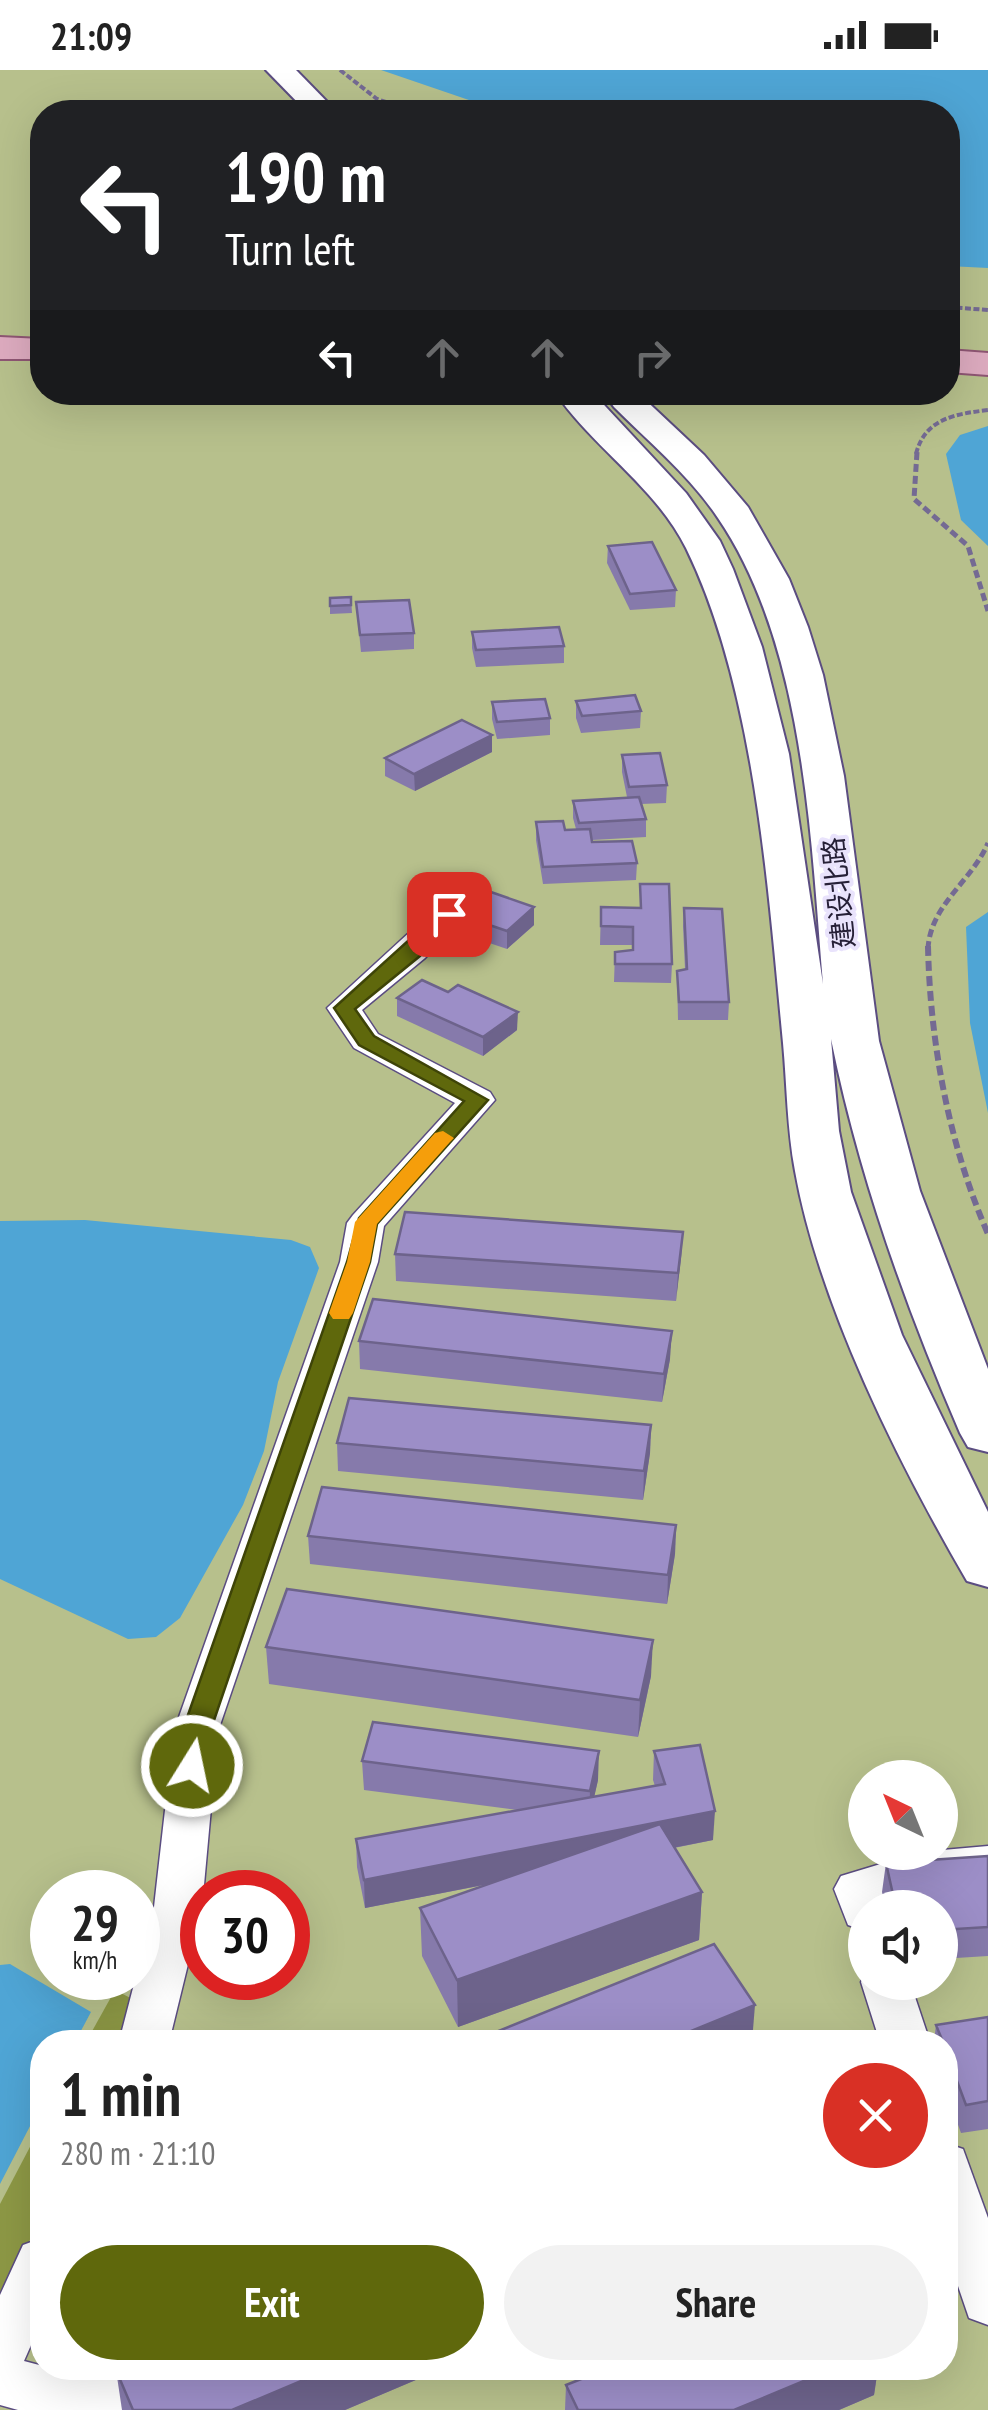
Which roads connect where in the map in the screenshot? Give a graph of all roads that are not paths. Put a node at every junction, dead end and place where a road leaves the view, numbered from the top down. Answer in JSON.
{"nodes":[{"id":1,"x":280,"y":70,"type":"edge"},
{"id":2,"x":311,"y":100,"type":"edge"},
{"id":3,"x":0,"y":334,"type":"edge"},
{"id":4,"x":30,"y":335,"type":"edge"},
{"id":5,"x":960,"y":341,"type":"edge"},
{"id":6,"x":988,"y":343,"type":"edge"},
{"id":7,"x":0,"y":348,"type":"edge"},
{"id":8,"x":30,"y":349,"type":"edge"},
{"id":9,"x":960,"y":362,"type":"edge"},
{"id":10,"x":988,"y":364,"type":"edge"},
{"id":11,"x":585,"y":405,"type":"edge"},
{"id":12,"x":631,"y":405,"type":"edge"},
{"id":13,"x":449,"y":914,"type":"dead end"},
{"id":14,"x":988,"y":1433,"type":"edge"},
{"id":15,"x":988,"y":1566,"type":"edge"},
{"id":16,"x":988,"y":1864,"type":"edge"},
{"id":17,"x":858,"y":1890,"type":"edge"},
{"id":18,"x":892,"y":2000,"type":"edge"},
{"id":19,"x":147,"y":2030,"type":"edge"},
{"id":20,"x":901,"y":2030,"type":"edge"},
{"id":21,"x":958,"y":2206,"type":"edge"},
{"id":22,"x":30,"y":2288,"type":"edge"},
{"id":23,"x":988,"y":2301,"type":"edge"},
{"id":24,"x":0,"y":2354,"type":"edge"},
{"id":25,"x":0,"y":2380,"type":"edge"},
{"id":26,"x":138,"y":2380,"type":"edge"},
{"id":27,"x":83,"y":2406,"type":"edge"}],
"edges":[{"from":1,"to":2,"type":"main road"},
{"from":3,"to":4,"type":"main road"},
{"from":5,"to":6,"type":"main road"},
{"from":7,"to":8,"type":"main road"},
{"from":9,"to":10,"type":"main road"},
{"from":11,"to":15,"type":"main road"},
{"from":12,"to":14,"type":"main road","name":"建设北路"},
{"from":13,"to":19,"type":"street"},
{"from":16,"to":17,"type":"street"},
{"from":18,"to":20,"type":"street"},
{"from":21,"to":23,"type":"street"},
{"from":22,"to":24,"type":"street"},
{"from":25,"to":27,"type":"street"},
{"from":26,"to":27,"type":"street"}]}
